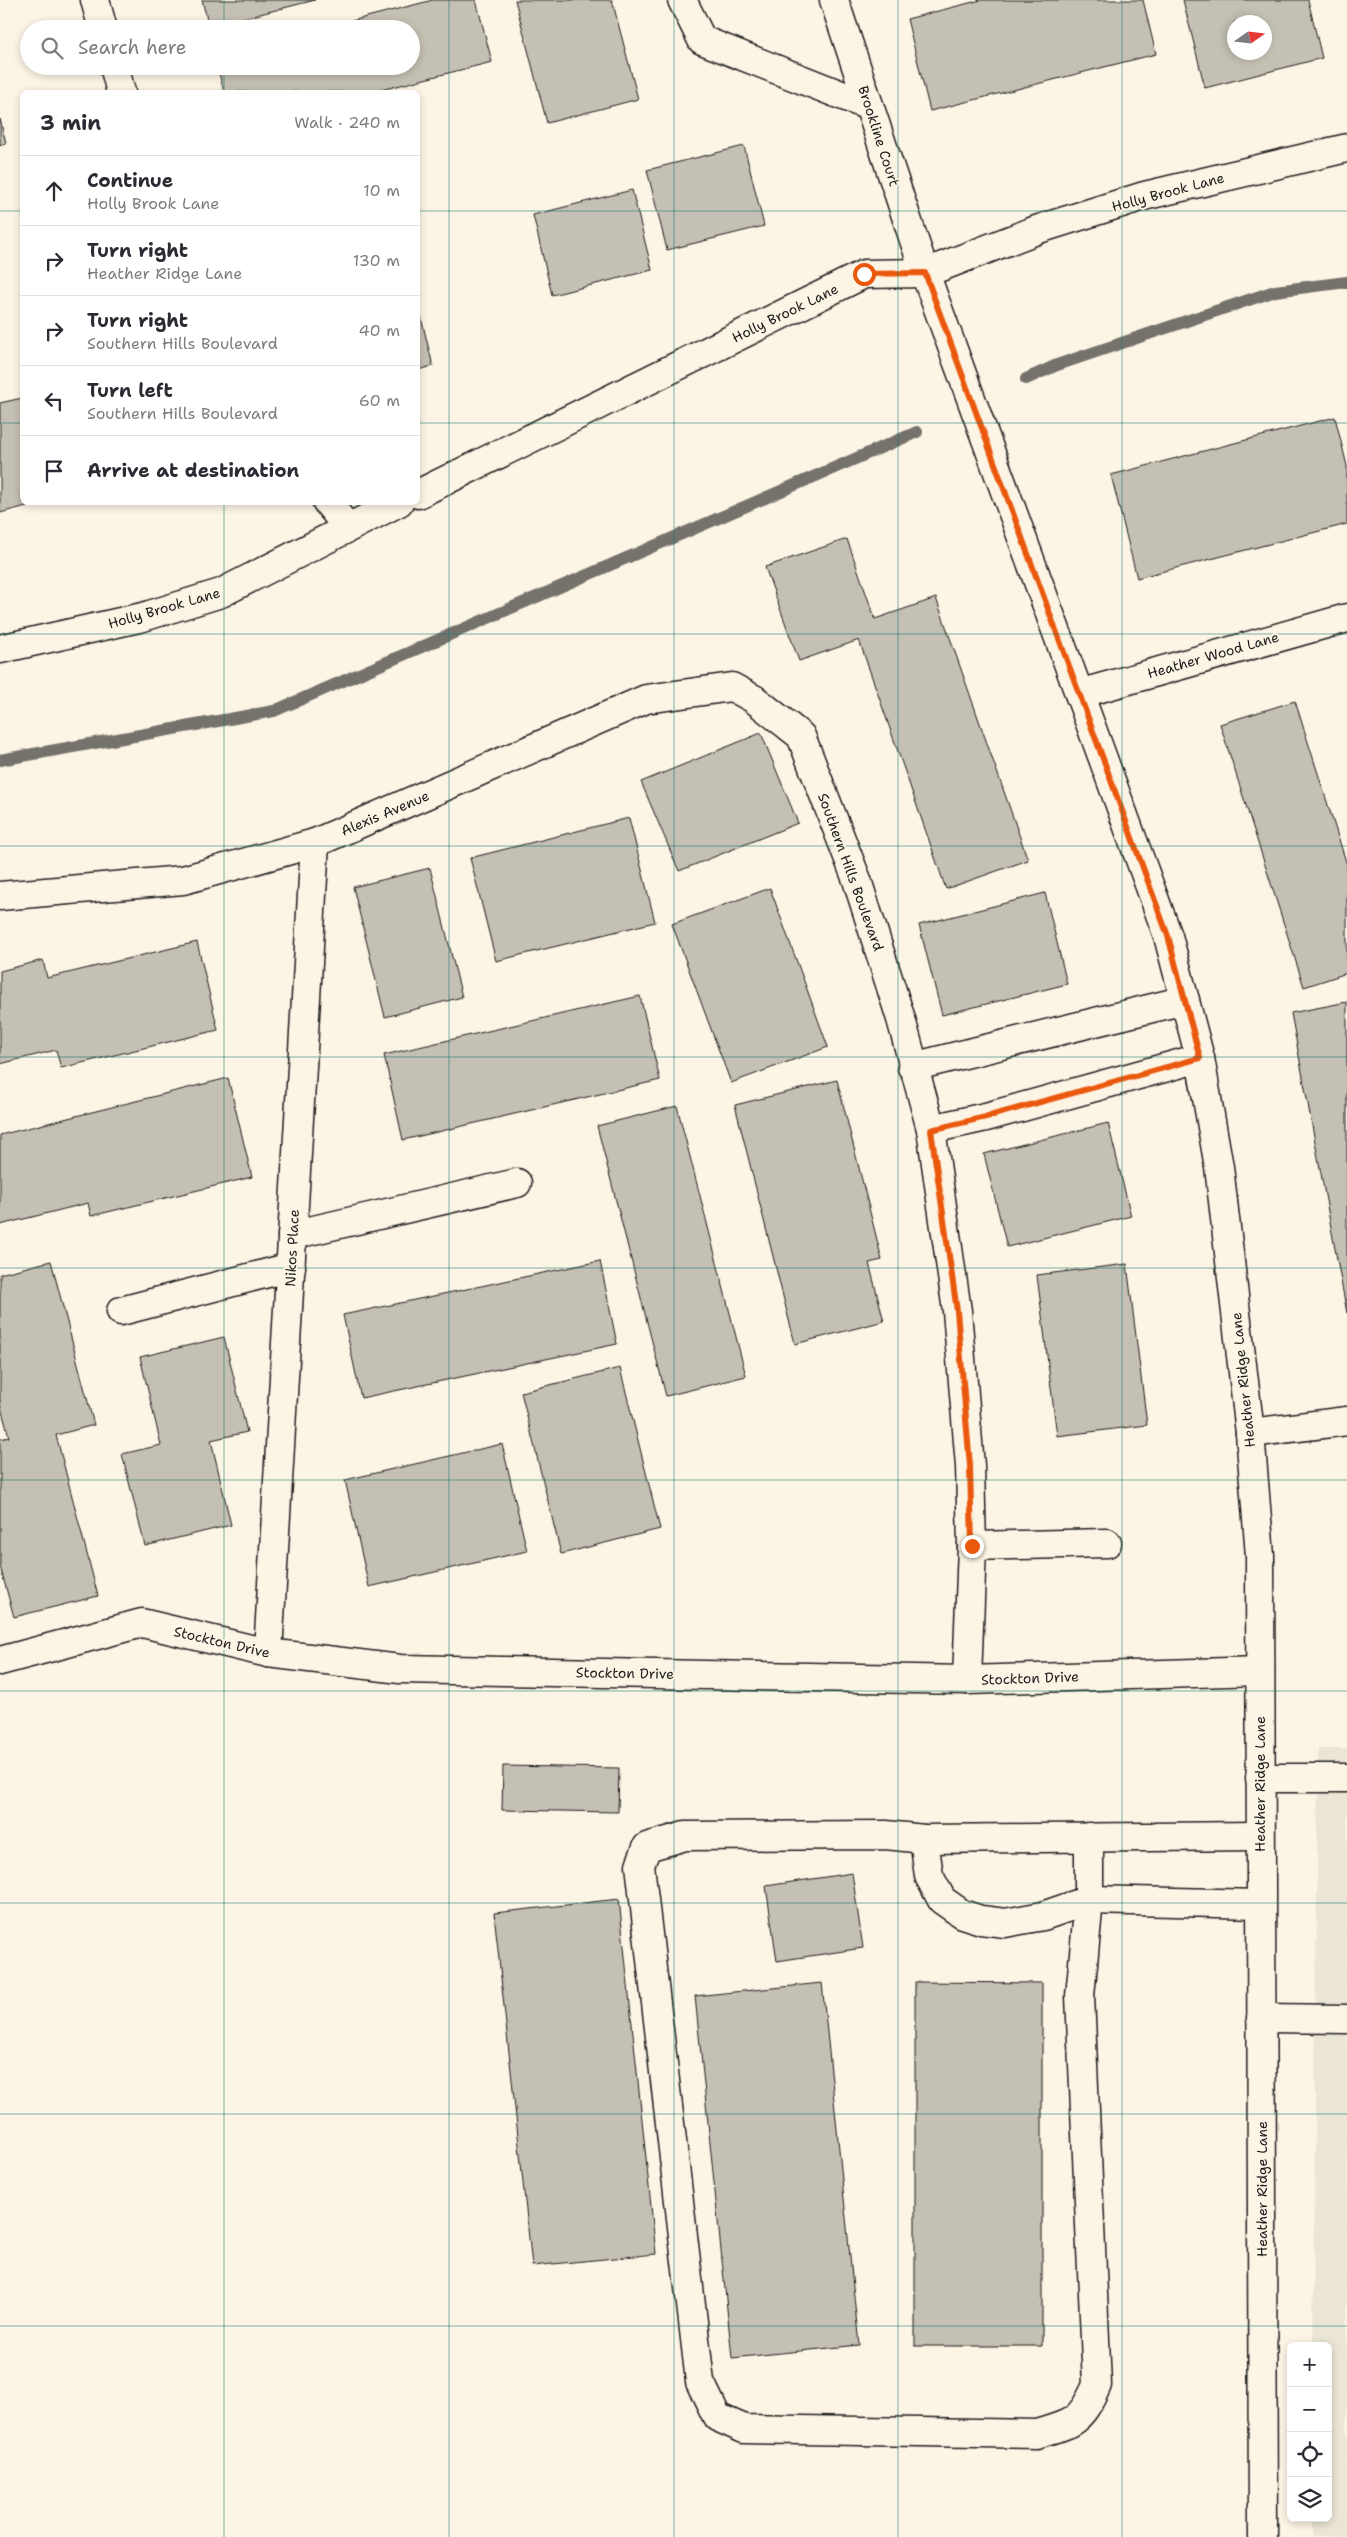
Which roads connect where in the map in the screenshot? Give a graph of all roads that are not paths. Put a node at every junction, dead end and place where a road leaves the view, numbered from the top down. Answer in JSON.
{"nodes":[{"id":1,"x":95,"y":0,"type":"edge"},
{"id":2,"x":682,"y":0,"type":"edge"},
{"id":3,"x":834,"y":0,"type":"edge"},
{"id":4,"x":101,"y":20,"type":"edge"},
{"id":5,"x":116,"y":75,"type":"edge"},
{"id":6,"x":120,"y":90,"type":"edge"},
{"id":7,"x":869,"y":106,"type":"junction"},
{"id":8,"x":1347,"y":148,"type":"edge"},
{"id":9,"x":925,"y":273,"type":"junction"},
{"id":10,"x":420,"y":493,"type":"edge"},
{"id":11,"x":329,"y":505,"type":"edge"},
{"id":12,"x":393,"y":505,"type":"edge"},
{"id":13,"x":348,"y":528,"type":"junction"},
{"id":14,"x":1347,"y":618,"type":"edge"},
{"id":15,"x":0,"y":649,"type":"edge"},
{"id":16,"x":1079,"y":694,"type":"junction"},
{"id":17,"x":754,"y":699,"type":"joint"},
{"id":18,"x":315,"y":843,"type":"junction"},
{"id":19,"x":0,"y":896,"type":"edge"},
{"id":20,"x":1185,"y":1000,"type":"junction"},
{"id":21,"x":1200,"y":1058,"type":"junction"},
{"id":22,"x":912,"y":1066,"type":"junction"},
{"id":23,"x":931,"y":1130,"type":"junction"},
{"id":24,"x":517,"y":1183,"type":"dead end"},
{"id":25,"x":292,"y":1235,"type":"junction"},
{"id":26,"x":290,"y":1267,"type":"junction"},
{"id":27,"x":121,"y":1311,"type":"dead end"},
{"id":28,"x":1347,"y":1421,"type":"edge"},
{"id":29,"x":1250,"y":1433,"type":"junction"},
{"id":30,"x":1107,"y":1543,"type":"dead end"},
{"id":31,"x":972,"y":1546,"type":"junction"},
{"id":32,"x":268,"y":1653,"type":"junction"},
{"id":33,"x":0,"y":1661,"type":"edge"},
{"id":34,"x":1260,"y":1671,"type":"junction"},
{"id":35,"x":967,"y":1680,"type":"junction"},
{"id":36,"x":1260,"y":1778,"type":"junction"},
{"id":37,"x":1347,"y":1778,"type":"edge"},
{"id":38,"x":1260,"y":1836,"type":"junction"},
{"id":39,"x":1089,"y":1837,"type":"junction"},
{"id":40,"x":924,"y":1839,"type":"junction"},
{"id":41,"x":1089,"y":1900,"type":"junction"},
{"id":42,"x":1260,"y":1904,"type":"junction"},
{"id":43,"x":1261,"y":2018,"type":"junction"},
{"id":44,"x":1347,"y":2019,"type":"edge"},
{"id":45,"x":1263,"y":2537,"type":"edge"}],
"edges":[{"from":1,"to":4,"type":"street"},
{"from":2,"to":7,"type":"street"},
{"from":3,"to":7,"type":"street","name":"Brookline Court"},
{"from":5,"to":6,"type":"street"},
{"from":7,"to":9,"type":"street","name":"Brookline Court"},
{"from":8,"to":9,"type":"street","name":"Holly Brook Lane"},
{"from":9,"to":10,"type":"street","name":"Holly Brook Lane"},
{"from":9,"to":16,"type":"street","name":"Heather Ridge Lane"},
{"from":11,"to":13,"type":"street"},
{"from":12,"to":13,"type":"street","name":"Holly Brook Lane"},
{"from":13,"to":15,"type":"street","name":"Holly Brook Lane"},
{"from":14,"to":16,"type":"street","name":"Heather Wood Lane"},
{"from":16,"to":20,"type":"street","name":"Heather Ridge Lane"},
{"from":17,"to":18,"type":"street","name":"Alexis Avenue"},
{"from":17,"to":22,"type":"street","name":"Southern Hills Boulevard"},
{"from":18,"to":19,"type":"street","name":"Alexis Avenue"},
{"from":18,"to":25,"type":"street","name":"Nikos Place"},
{"from":20,"to":21,"type":"street","name":"Heather Ridge Lane"},
{"from":20,"to":22,"type":"street"},
{"from":21,"to":23,"type":"street"},
{"from":21,"to":29,"type":"street","name":"Heather Ridge Lane"},
{"from":22,"to":23,"type":"street","name":"Southern Hills Boulevard"},
{"from":23,"to":31,"type":"street","name":"Southern Hills Boulevard"},
{"from":24,"to":25,"type":"street"},
{"from":25,"to":26,"type":"street","name":"Nikos Place"},
{"from":26,"to":27,"type":"street"},
{"from":26,"to":32,"type":"street","name":"Nikos Place"},
{"from":28,"to":29,"type":"street"},
{"from":29,"to":34,"type":"street","name":"Heather Ridge Lane"},
{"from":30,"to":31,"type":"street"},
{"from":31,"to":35,"type":"street","name":"Southern Hills Boulevard"},
{"from":32,"to":33,"type":"street","name":"Stockton Drive"},
{"from":32,"to":35,"type":"street","name":"Stockton Drive"},
{"from":34,"to":35,"type":"street","name":"Stockton Drive"},
{"from":34,"to":36,"type":"street","name":"Heather Ridge Lane"},
{"from":36,"to":37,"type":"street"},
{"from":36,"to":38,"type":"street","name":"Heather Ridge Lane"},
{"from":38,"to":39,"type":"street"},
{"from":38,"to":42,"type":"street","name":"Heather Ridge Lane"},
{"from":39,"to":40,"type":"street"},
{"from":39,"to":41,"type":"street"},
{"from":40,"to":41,"type":"street"},
{"from":40,"to":41,"type":"street"},
{"from":41,"to":42,"type":"street"},
{"from":42,"to":43,"type":"street","name":"Heather Ridge Lane"},
{"from":43,"to":44,"type":"street"},
{"from":43,"to":45,"type":"street","name":"Heather Ridge Lane"}]}
